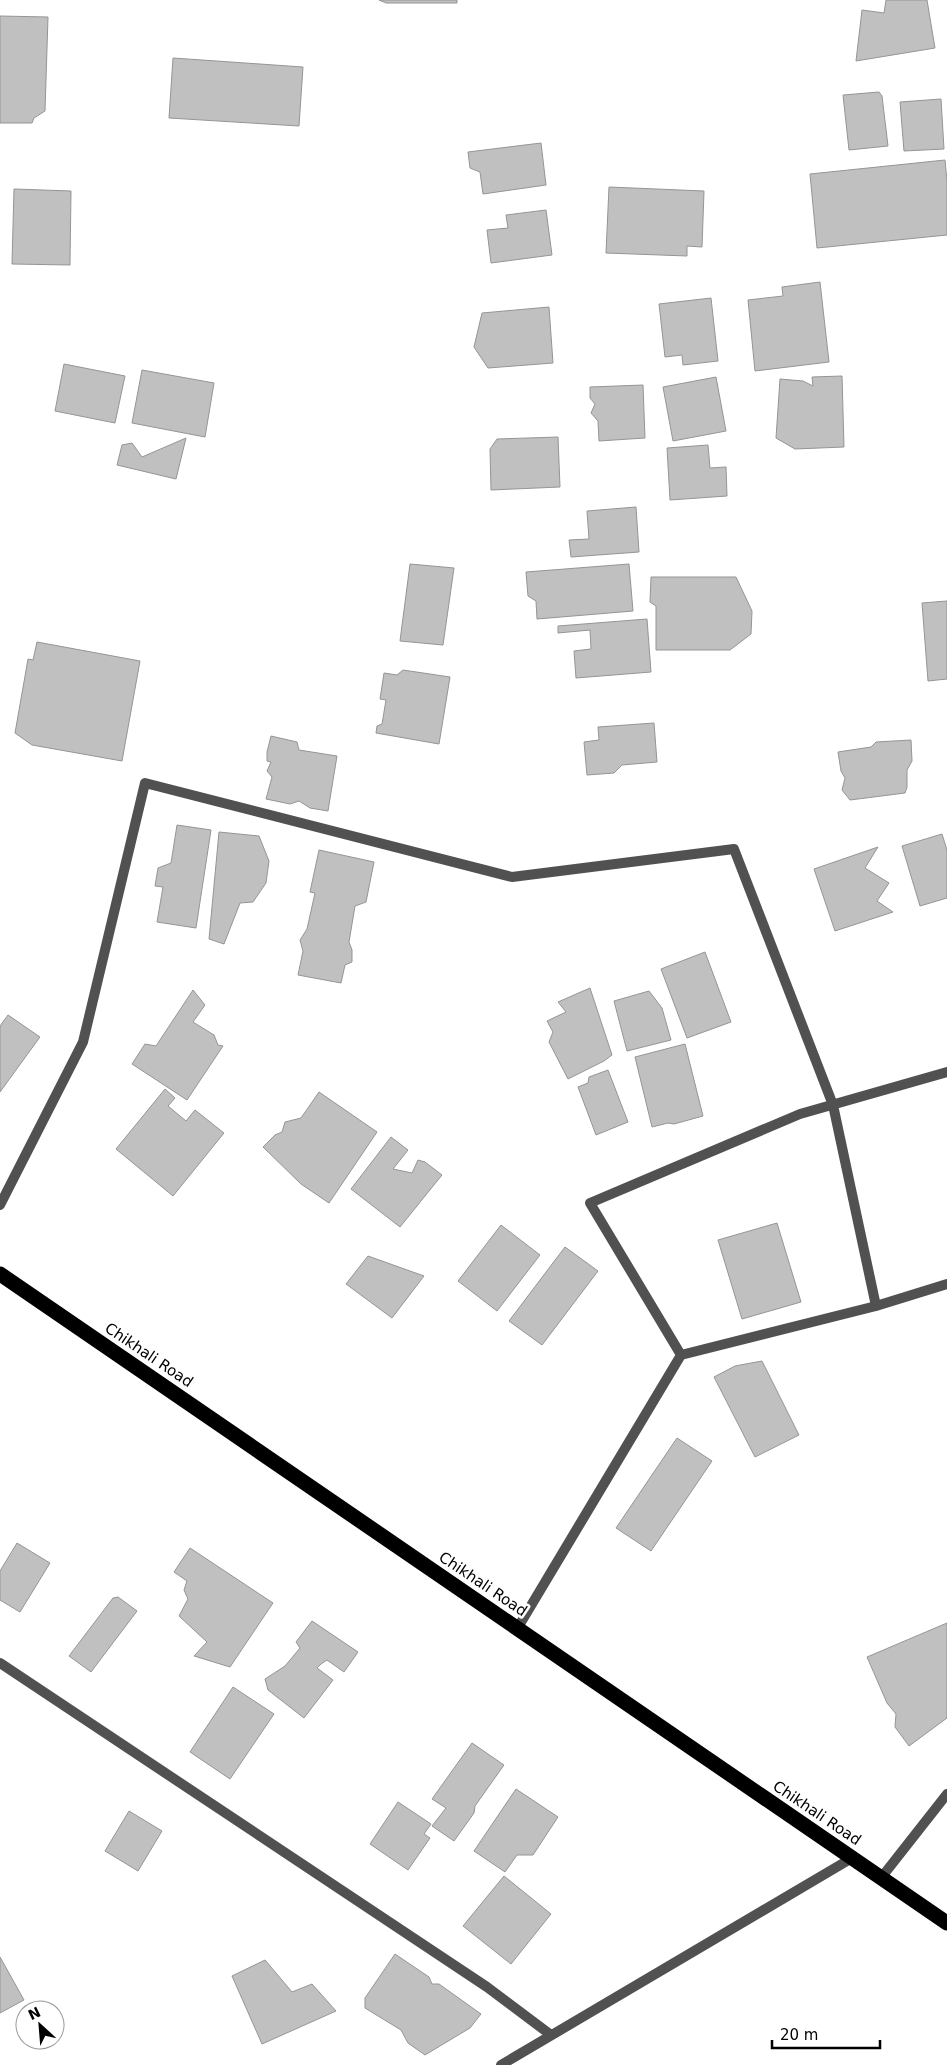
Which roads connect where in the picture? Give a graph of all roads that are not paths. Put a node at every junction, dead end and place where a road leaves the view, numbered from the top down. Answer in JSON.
{"nodes":[{"id":1,"x":947,"y":1072,"type":"edge"},
{"id":2,"x":833,"y":1105,"type":"junction"},
{"id":3,"x":0,"y":1205,"type":"edge"},
{"id":4,"x":0,"y":1274,"type":"edge"},
{"id":5,"x":947,"y":1284,"type":"edge"},
{"id":6,"x":876,"y":1306,"type":"junction"},
{"id":7,"x":682,"y":1355,"type":"junction"},
{"id":8,"x":517,"y":1629,"type":"junction"},
{"id":9,"x":0,"y":1663,"type":"edge"},
{"id":10,"x":947,"y":1794,"type":"edge"},
{"id":11,"x":852,"y":1858,"type":"junction"},
{"id":12,"x":881,"y":1878,"type":"junction"},
{"id":13,"x":947,"y":1923,"type":"edge"},
{"id":14,"x":551,"y":2035,"type":"junction"},
{"id":15,"x":501,"y":2065,"type":"edge"}],
"edges":[{"from":1,"to":2,"type":"street"},
{"from":2,"to":3,"type":"street"},
{"from":2,"to":6,"type":"street"},
{"from":2,"to":7,"type":"street"},
{"from":4,"to":8,"type":"highway","name":"Chikhali Road"},
{"from":5,"to":6,"type":"street"},
{"from":6,"to":7,"type":"street"},
{"from":7,"to":8,"type":"street"},
{"from":8,"to":11,"type":"highway","name":"Chikhali Road"},
{"from":9,"to":14,"type":"street"},
{"from":10,"to":12,"type":"street"},
{"from":11,"to":12,"type":"highway","name":"Chikhali Road"},
{"from":11,"to":14,"type":"street"},
{"from":12,"to":13,"type":"highway","name":"Chikhali Road"},
{"from":14,"to":15,"type":"street"}]}
